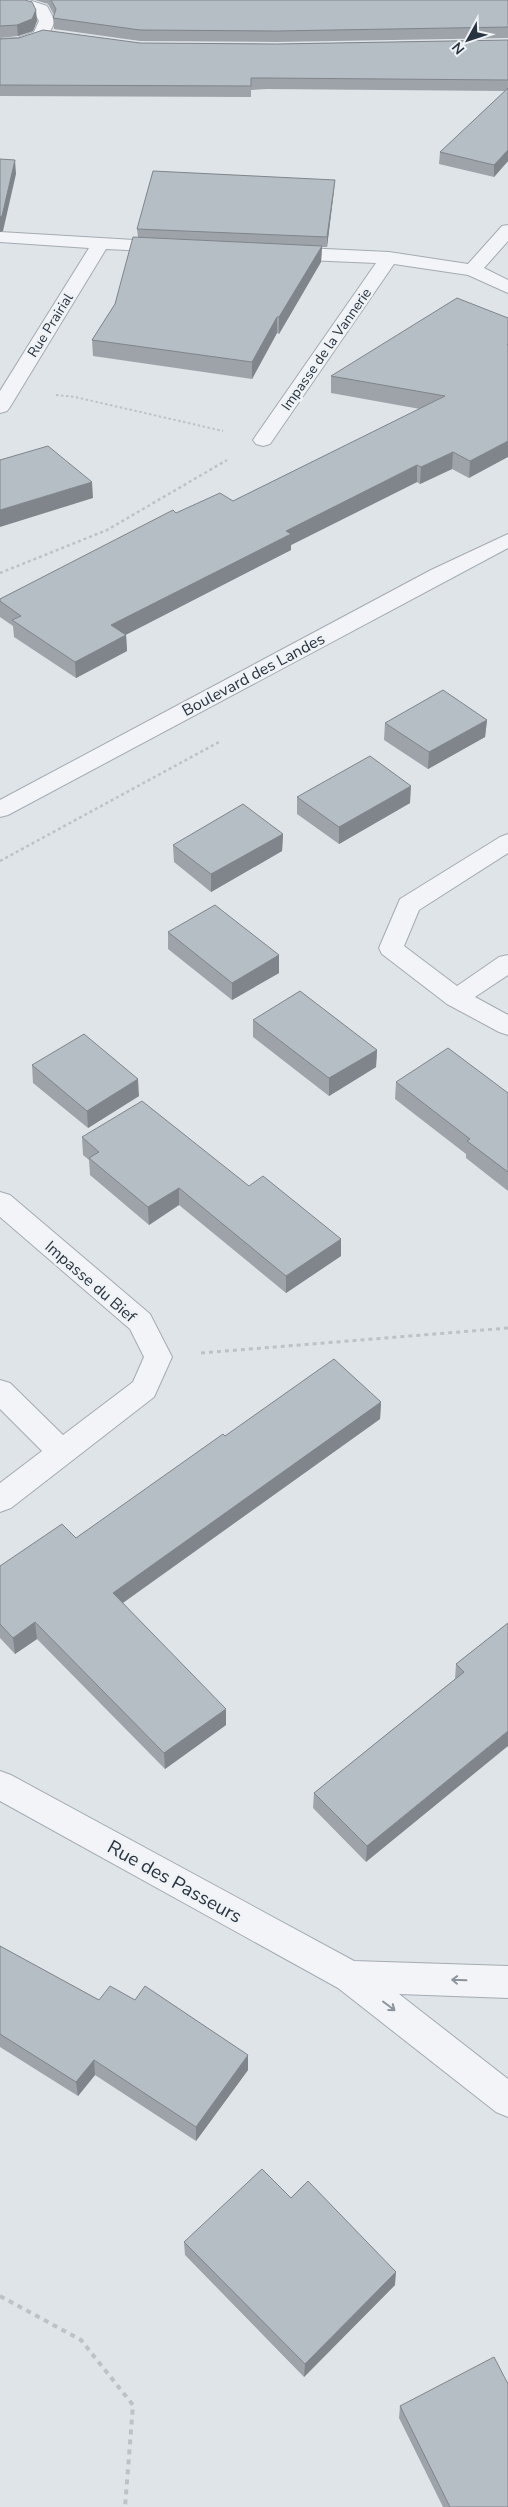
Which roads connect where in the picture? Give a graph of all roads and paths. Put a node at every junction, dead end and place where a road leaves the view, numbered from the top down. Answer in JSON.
{"nodes":[{"id":1,"x":13,"y":0,"type":"edge"},
{"id":2,"x":41,"y":35,"type":"junction"},
{"id":3,"x":61,"y":38,"type":"edge"},
{"id":4,"x":0,"y":44,"type":"edge"},
{"id":5,"x":508,"y":230,"type":"edge"},
{"id":6,"x":0,"y":237,"type":"edge"},
{"id":7,"x":100,"y":244,"type":"junction"},
{"id":8,"x":190,"y":248,"type":"edge"},
{"id":9,"x":270,"y":252,"type":"edge"},
{"id":10,"x":389,"y":258,"type":"junction"},
{"id":11,"x":472,"y":270,"type":"junction"},
{"id":12,"x":508,"y":287,"type":"edge"},
{"id":13,"x":10,"y":391,"type":"junction"},
{"id":14,"x":0,"y":407,"type":"edge"},
{"id":15,"x":263,"y":440,"type":"junction"},
{"id":16,"x":508,"y":540,"type":"edge"},
{"id":17,"x":0,"y":573,"type":"edge"},
{"id":18,"x":0,"y":810,"type":"edge"},
{"id":19,"x":508,"y":842,"type":"edge"},
{"id":20,"x":508,"y":963,"type":"edge"},
{"id":21,"x":456,"y":998,"type":"junction"},
{"id":22,"x":508,"y":1026,"type":"edge"},
{"id":23,"x":0,"y":1202,"type":"edge"},
{"id":24,"x":508,"y":1328,"type":"edge"},
{"id":25,"x":158,"y":1357,"type":"junction"},
{"id":26,"x":0,"y":1391,"type":"edge"},
{"id":27,"x":63,"y":1453,"type":"junction"},
{"id":28,"x":0,"y":1500,"type":"edge"},
{"id":29,"x":0,"y":1785,"type":"edge"},
{"id":30,"x":350,"y":1977,"type":"junction"},
{"id":31,"x":508,"y":1982,"type":"edge"},
{"id":32,"x":504,"y":2095,"type":"edge"},
{"id":33,"x":0,"y":2296,"type":"edge"},
{"id":34,"x":125,"y":2507,"type":"edge"}],
"edges":[{"from":1,"to":2,"type":"street"},
{"from":2,"to":3,"type":"street"},
{"from":2,"to":4,"type":"street"},
{"from":5,"to":11,"type":"street"},
{"from":6,"to":7,"type":"street"},
{"from":7,"to":8,"type":"street"},
{"from":7,"to":13,"type":"street","name":"Rue Prairial"},
{"from":9,"to":10,"type":"street"},
{"from":10,"to":11,"type":"street"},
{"from":10,"to":15,"type":"street","name":"Impasse de la Vannerie"},
{"from":11,"to":12,"type":"street"},
{"from":13,"to":14,"type":"street","name":"Rue Prairial"},
{"from":13,"to":15,"type":"path"},
{"from":15,"to":17,"type":"path"},
{"from":16,"to":18,"type":"street","name":"Boulevard des Landes"},
{"from":19,"to":21,"type":"street"},
{"from":20,"to":21,"type":"street"},
{"from":21,"to":22,"type":"street"},
{"from":23,"to":25,"type":"street","name":"Impasse du Bief"},
{"from":24,"to":25,"type":"path"},
{"from":25,"to":27,"type":"street"},
{"from":26,"to":27,"type":"street"},
{"from":27,"to":28,"type":"street"},
{"from":29,"to":30,"type":"street","name":"Rue des Passeurs"},
{"from":31,"to":30,"type":"street","one_way":true},
{"from":30,"to":32,"type":"street","name":"Rue des Passeurs","one_way":true},
{"from":33,"to":34,"type":"path"}]}
